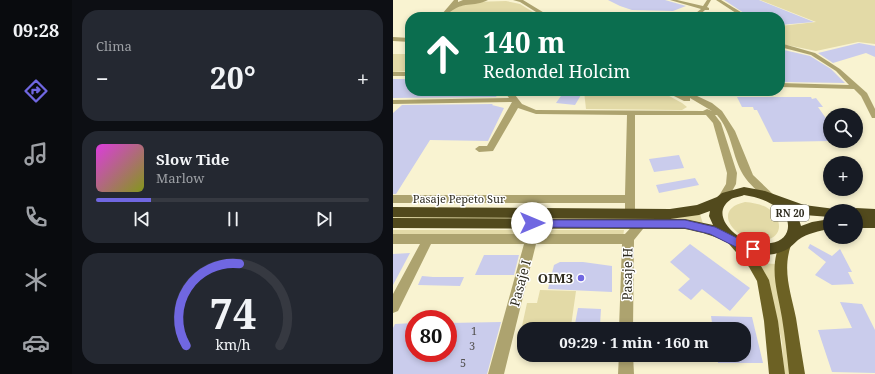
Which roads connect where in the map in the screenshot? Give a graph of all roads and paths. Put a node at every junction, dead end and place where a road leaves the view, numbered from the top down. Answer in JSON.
{"nodes":[{"id":1,"x":457,"y":0,"type":"edge"},
{"id":2,"x":486,"y":0,"type":"edge"},
{"id":3,"x":515,"y":0,"type":"edge"},
{"id":4,"x":671,"y":0,"type":"edge"},
{"id":5,"x":718,"y":0,"type":"edge"},
{"id":6,"x":464,"y":1,"type":"edge"},
{"id":7,"x":709,"y":4,"type":"edge"},
{"id":8,"x":452,"y":5,"type":"junction"},
{"id":9,"x":727,"y":5,"type":"junction"},
{"id":10,"x":447,"y":12,"type":"edge"},
{"id":11,"x":539,"y":12,"type":"edge"},
{"id":12,"x":700,"y":12,"type":"edge"},
{"id":13,"x":703,"y":12,"type":"edge"},
{"id":14,"x":738,"y":12,"type":"edge"},
{"id":15,"x":393,"y":39,"type":"edge"},
{"id":16,"x":405,"y":40,"type":"edge"},
{"id":17,"x":785,"y":47,"type":"edge"},
{"id":18,"x":393,"y":74,"type":"edge"},
{"id":19,"x":405,"y":74,"type":"edge"},
{"id":20,"x":785,"y":85,"type":"edge"},
{"id":21,"x":856,"y":87,"type":"junction"},
{"id":22,"x":511,"y":96,"type":"edge"},
{"id":23,"x":679,"y":96,"type":"edge"},
{"id":24,"x":692,"y":96,"type":"edge"},
{"id":25,"x":515,"y":102,"type":"junction"},
{"id":26,"x":395,"y":103,"type":"edge"},
{"id":27,"x":631,"y":113,"type":"junction"},
{"id":28,"x":709,"y":113,"type":"junction"},
{"id":29,"x":719,"y":113,"type":"junction"},
{"id":30,"x":875,"y":116,"type":"edge"},
{"id":31,"x":479,"y":149,"type":"dead end"},
{"id":32,"x":393,"y":199,"type":"edge"},
{"id":33,"x":630,"y":199,"type":"junction"},
{"id":34,"x":721,"y":200,"type":"junction"},
{"id":35,"x":776,"y":200,"type":"junction"},
{"id":36,"x":823,"y":211,"type":"edge"},
{"id":37,"x":393,"y":212,"type":"edge"},
{"id":38,"x":630,"y":213,"type":"junction"},
{"id":39,"x":863,"y":216,"type":"edge"},
{"id":40,"x":874,"y":221,"type":"edge"},
{"id":41,"x":863,"y":222,"type":"edge"},
{"id":42,"x":393,"y":223,"type":"edge"},
{"id":43,"x":641,"y":224,"type":"junction"},
{"id":44,"x":823,"y":225,"type":"edge"},
{"id":45,"x":393,"y":238,"type":"edge"},
{"id":46,"x":428,"y":239,"type":"junction"},
{"id":47,"x":531,"y":239,"type":"junction"},
{"id":48,"x":628,"y":239,"type":"junction"},
{"id":49,"x":731,"y":239,"type":"junction"},
{"id":50,"x":789,"y":241,"type":"junction"},
{"id":51,"x":393,"y":307,"type":"edge"},
{"id":52,"x":626,"y":322,"type":"edge"},
{"id":53,"x":626,"y":362,"type":"edge"},
{"id":54,"x":496,"y":374,"type":"edge"},
{"id":55,"x":626,"y":374,"type":"edge"},
{"id":56,"x":777,"y":374,"type":"edge"},
{"id":57,"x":797,"y":374,"type":"edge"}],
"edges":[{"from":1,"to":8,"type":"street"},
{"from":2,"to":6,"type":"street"},
{"from":3,"to":11,"type":"street"},
{"from":4,"to":7,"type":"street"},
{"from":5,"to":9,"type":"street"},
{"from":6,"to":8,"type":"street"},
{"from":7,"to":9,"type":"street"},
{"from":7,"to":12,"type":"street"},
{"from":7,"to":13,"type":"street"},
{"from":8,"to":10,"type":"street"},
{"from":9,"to":14,"type":"street"},
{"from":15,"to":16,"type":"street"},
{"from":17,"to":21,"type":"street"},
{"from":18,"to":19,"type":"street"},
{"from":20,"to":21,"type":"street"},
{"from":21,"to":30,"type":"street"},
{"from":22,"to":25,"type":"street"},
{"from":23,"to":28,"type":"street"},
{"from":24,"to":29,"type":"street"},
{"from":25,"to":26,"type":"street"},
{"from":25,"to":27,"type":"street"},
{"from":25,"to":31,"type":"street"},
{"from":27,"to":28,"type":"street"},
{"from":27,"to":33,"type":"street"},
{"from":28,"to":29,"type":"street"},
{"from":28,"to":34,"type":"street"},
{"from":29,"to":35,"type":"street"},
{"from":32,"to":33,"type":"street","name":"Pasaje Pepeto Sur"},
{"from":33,"to":38,"type":"street"},
{"from":34,"to":35,"type":"highway","number":"RN 20"},
{"from":34,"to":38,"type":"highway","number":"RN 20"},
{"from":34,"to":49,"type":"highway"},
{"from":35,"to":36,"type":"highway","number":"RN 20"},
{"from":35,"to":50,"type":"highway","number":"RN 20"},
{"from":37,"to":38,"type":"highway","number":"RN 20"},
{"from":39,"to":40,"type":"highway"},
{"from":40,"to":41,"type":"highway"},
{"from":42,"to":43,"type":"highway","number":"RN 20"},
{"from":43,"to":48,"type":"street","name":"Pasaje H"},
{"from":43,"to":49,"type":"highway","number":"RN 20"},
{"from":44,"to":50,"type":"highway","number":"RN 20"},
{"from":45,"to":46,"type":"street"},
{"from":46,"to":47,"type":"street"},
{"from":46,"to":51,"type":"street"},
{"from":47,"to":48,"type":"street"},
{"from":47,"to":54,"type":"street","name":"Pasaje I"},
{"from":48,"to":52,"type":"street","name":"Pasaje H"},
{"from":49,"to":50,"type":"highway","number":"RN 20"},
{"from":49,"to":56,"type":"main road"},
{"from":50,"to":57,"type":"main road"},
{"from":53,"to":55,"type":"street"}]}
